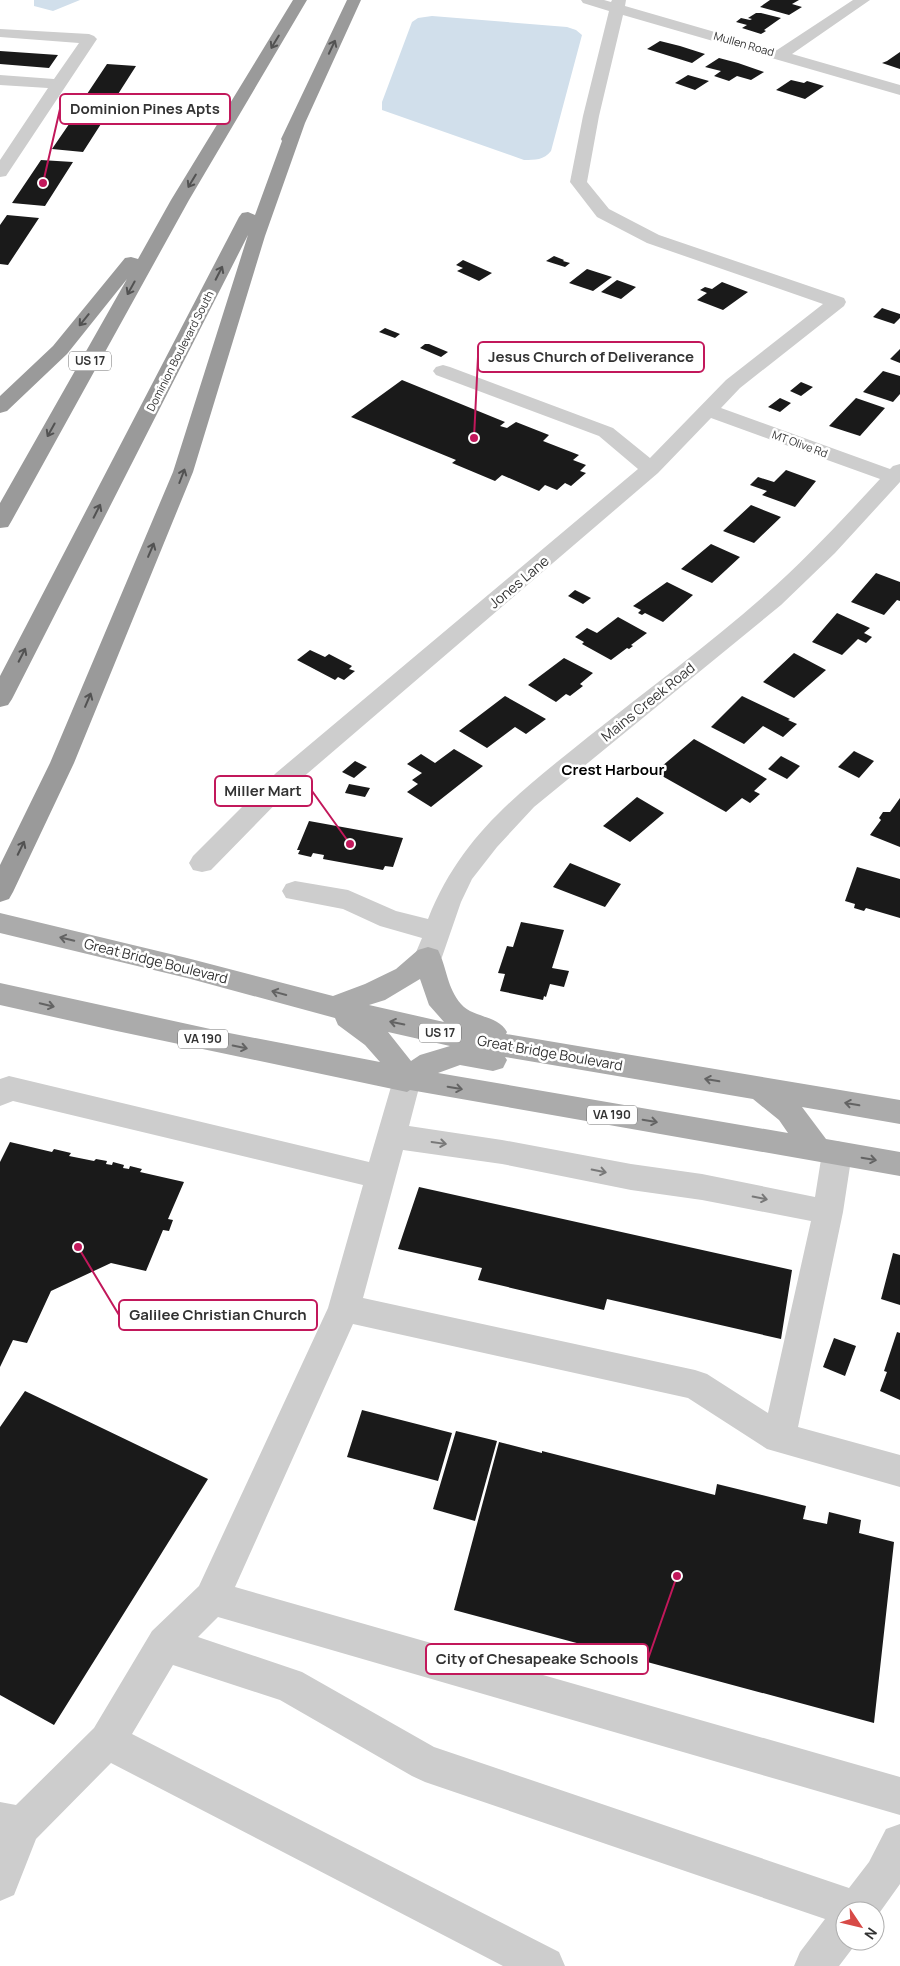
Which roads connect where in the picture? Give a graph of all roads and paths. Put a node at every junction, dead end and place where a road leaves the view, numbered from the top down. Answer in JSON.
{"nodes":[{"id":1,"x":300,"y":0,"type":"edge"},
{"id":2,"x":354,"y":0,"type":"edge"},
{"id":3,"x":588,"y":0,"type":"edge"},
{"id":4,"x":863,"y":0,"type":"edge"},
{"id":5,"x":617,"y":4,"type":"edge"},
{"id":6,"x":0,"y":33,"type":"edge"},
{"id":7,"x":780,"y":55,"type":"junction"},
{"id":8,"x":0,"y":80,"type":"edge"},
{"id":9,"x":59,"y":84,"type":"junction"},
{"id":10,"x":900,"y":90,"type":"edge"},
{"id":11,"x":297,"y":123,"type":"junction"},
{"id":12,"x":2,"y":167,"type":"edge"},
{"id":13,"x":180,"y":200,"type":"junction"},
{"id":14,"x":443,"y":371,"type":"dead end"},
{"id":15,"x":0,"y":407,"type":"edge"},
{"id":16,"x":708,"y":410,"type":"junction"},
{"id":17,"x":651,"y":469,"type":"junction"},
{"id":18,"x":897,"y":474,"type":"edge"},
{"id":19,"x":0,"y":522,"type":"edge"},
{"id":20,"x":0,"y":699,"type":"edge"},
{"id":21,"x":202,"y":863,"type":"dead end"},
{"id":22,"x":295,"y":891,"type":"dead end"},
{"id":23,"x":0,"y":892,"type":"edge"},
{"id":24,"x":0,"y":922,"type":"edge"},
{"id":25,"x":433,"y":945,"type":"junction"},
{"id":26,"x":0,"y":994,"type":"edge"},
{"id":27,"x":334,"y":1007,"type":"junction"},
{"id":28,"x":548,"y":1053,"type":"junction"},
{"id":29,"x":659,"y":1072,"type":"junction"},
{"id":30,"x":407,"y":1080,"type":"junction"},
{"id":31,"x":760,"y":1088,"type":"junction"},
{"id":32,"x":0,"y":1094,"type":"edge"},
{"id":33,"x":900,"y":1112,"type":"edge"},
{"id":34,"x":391,"y":1136,"type":"junction"},
{"id":35,"x":827,"y":1152,"type":"junction"},
{"id":36,"x":900,"y":1164,"type":"edge"},
{"id":37,"x":380,"y":1177,"type":"junction"},
{"id":38,"x":828,"y":1212,"type":"junction"},
{"id":39,"x":344,"y":1308,"type":"junction"},
{"id":40,"x":779,"y":1438,"type":"junction"},
{"id":41,"x":900,"y":1471,"type":"edge"},
{"id":42,"x":212,"y":1598,"type":"junction"},
{"id":43,"x":165,"y":1644,"type":"junction"},
{"id":44,"x":107,"y":1741,"type":"junction"},
{"id":45,"x":900,"y":1796,"type":"edge"},
{"id":46,"x":11,"y":1824,"type":"edge"},
{"id":47,"x":900,"y":1842,"type":"edge"},
{"id":48,"x":0,"y":1881,"type":"edge"},
{"id":49,"x":864,"y":1901,"type":"edge"},
{"id":50,"x":835,"y":1909,"type":"edge"},
{"id":51,"x":835,"y":1939,"type":"edge"},
{"id":52,"x":545,"y":1966,"type":"edge"},
{"id":53,"x":814,"y":1966,"type":"edge"}],
"edges":[{"from":1,"to":13,"type":"highway","number":"US 17","one_way":true},
{"from":11,"to":2,"type":"highway","name":"Dominion Boulevard South","one_way":true},
{"from":3,"to":5,"type":"street","name":"Mullen Road"},
{"from":4,"to":7,"type":"street"},
{"from":5,"to":7,"type":"street","name":"Mullen Road"},
{"from":5,"to":16,"type":"street","name":"Jones Lane"},
{"from":6,"to":9,"type":"street"},
{"from":7,"to":10,"type":"street","name":"Mullen Road"},
{"from":8,"to":9,"type":"street"},
{"from":9,"to":12,"type":"street"},
{"from":20,"to":11,"type":"highway","name":"Dominion Boulevard South","one_way":true},
{"from":23,"to":11,"type":"highway","one_way":true},
{"from":13,"to":15,"type":"highway","one_way":true},
{"from":13,"to":19,"type":"highway","number":"US 17","one_way":true},
{"from":14,"to":17,"type":"street"},
{"from":16,"to":17,"type":"street","name":"Jones Lane"},
{"from":16,"to":18,"type":"street","name":"MT Olive Rd"},
{"from":17,"to":21,"type":"street","name":"Jones Lane"},
{"from":18,"to":25,"type":"street","name":"Mains Creek Road"},
{"from":22,"to":25,"type":"street"},
{"from":27,"to":24,"type":"main road","name":"Great Bridge Boulevard","number":"US 17","one_way":true},
{"from":25,"to":27,"type":"main road"},
{"from":25,"to":28,"type":"main road"},
{"from":26,"to":30,"type":"main road","number":"VA 190","one_way":true},
{"from":28,"to":27,"type":"main road","name":"Great Bridge Boulevard","number":"US 17","one_way":true},
{"from":27,"to":30,"type":"main road"},
{"from":28,"to":29,"type":"main road","name":"Great Bridge Boulevard","number":"US 17"},
{"from":29,"to":30,"type":"main road"},
{"from":31,"to":29,"type":"main road","name":"Great Bridge Boulevard","number":"US 17","one_way":true},
{"from":30,"to":34,"type":"street"},
{"from":30,"to":35,"type":"main road","number":"VA 190","one_way":true},
{"from":33,"to":31,"type":"main road","name":"Great Bridge Boulevard","number":"US 17","one_way":true},
{"from":31,"to":35,"type":"main road"},
{"from":32,"to":37,"type":"street"},
{"from":34,"to":37,"type":"street"},
{"from":34,"to":38,"type":"street","one_way":true},
{"from":35,"to":36,"type":"main road","number":"VA 190","one_way":true},
{"from":35,"to":38,"type":"street"},
{"from":37,"to":39,"type":"street"},
{"from":38,"to":40,"type":"street"},
{"from":39,"to":40,"type":"street"},
{"from":39,"to":42,"type":"street"},
{"from":40,"to":41,"type":"street"},
{"from":42,"to":43,"type":"street"},
{"from":42,"to":45,"type":"street"},
{"from":43,"to":44,"type":"street"},
{"from":43,"to":50,"type":"street"},
{"from":44,"to":46,"type":"street"},
{"from":44,"to":52,"type":"street"},
{"from":46,"to":48,"type":"street"},
{"from":47,"to":49,"type":"street"},
{"from":51,"to":53,"type":"street"}]}
